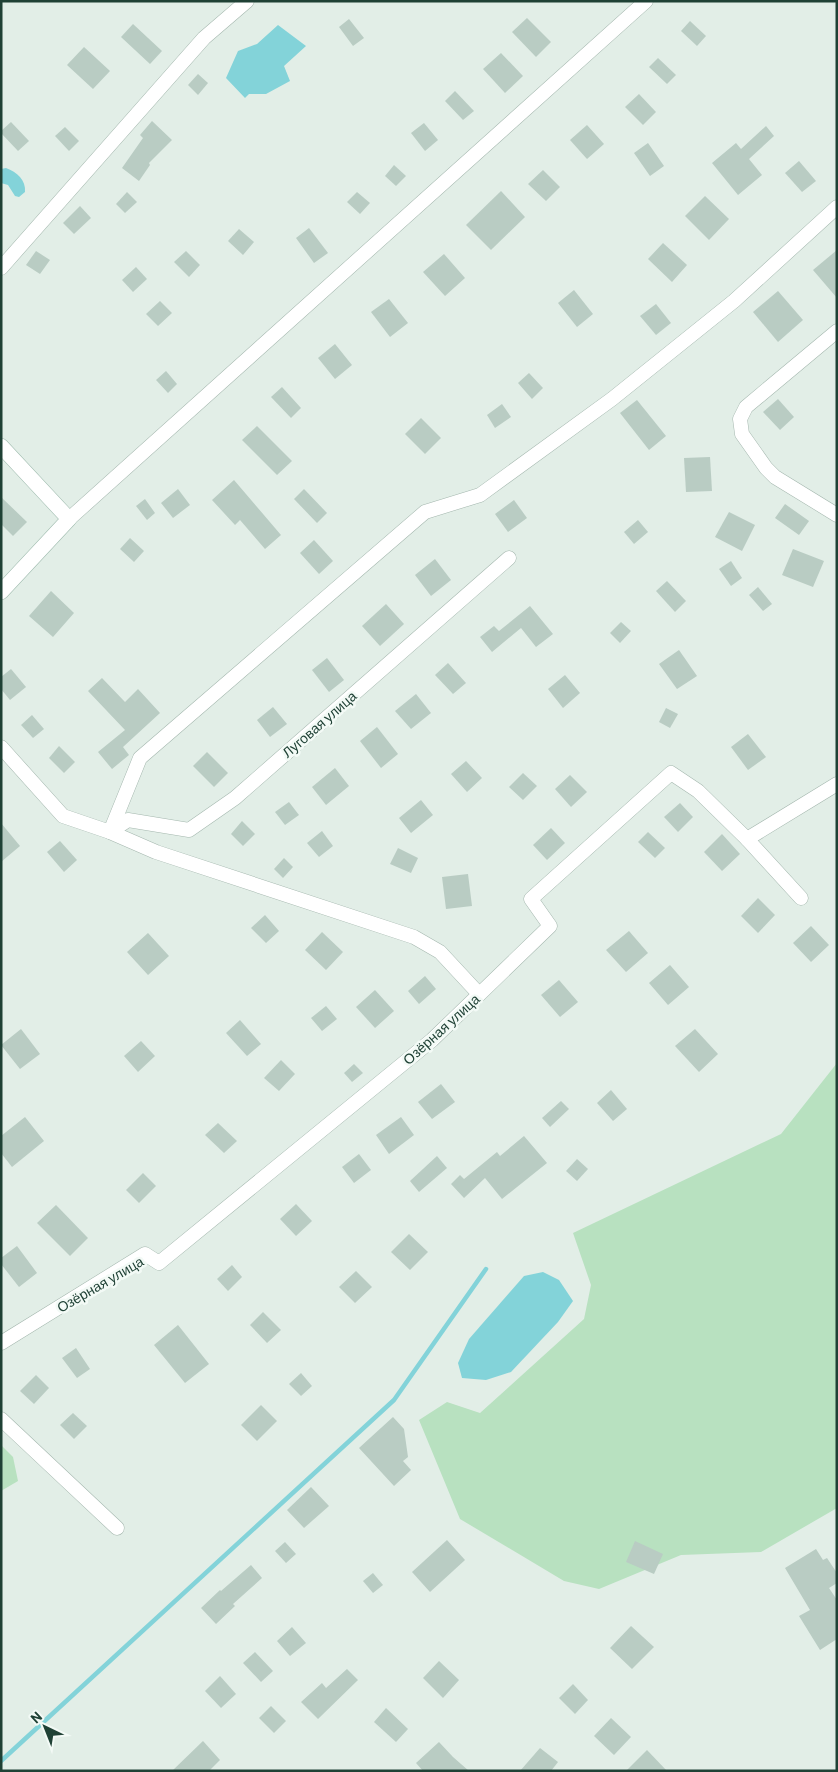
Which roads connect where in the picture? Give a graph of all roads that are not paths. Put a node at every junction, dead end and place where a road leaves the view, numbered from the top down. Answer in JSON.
{"nodes":[{"id":1,"x":247,"y":1,"type":"edge"},
{"id":2,"x":646,"y":1,"type":"edge"},
{"id":3,"x":837,"y":207,"type":"edge"},
{"id":4,"x":1,"y":268,"type":"edge"},
{"id":5,"x":837,"y":331,"type":"edge"},
{"id":6,"x":1,"y":446,"type":"edge"},
{"id":7,"x":837,"y":515,"type":"edge"},
{"id":8,"x":69,"y":519,"type":"junction"},
{"id":9,"x":509,"y":558,"type":"dead end"},
{"id":10,"x":1,"y":592,"type":"edge"},
{"id":11,"x":1,"y":747,"type":"edge"},
{"id":12,"x":837,"y":784,"type":"edge"},
{"id":13,"x":110,"y":832,"type":"junction"},
{"id":14,"x":747,"y":839,"type":"junction"},
{"id":15,"x":801,"y":898,"type":"dead end"},
{"id":16,"x":479,"y":994,"type":"junction"},
{"id":17,"x":1,"y":1343,"type":"edge"},
{"id":18,"x":1,"y":1419,"type":"edge"},
{"id":19,"x":117,"y":1528,"type":"dead end"}],
"edges":[{"from":1,"to":4,"type":"street"},
{"from":2,"to":8,"type":"street"},
{"from":3,"to":13,"type":"street"},
{"from":5,"to":7,"type":"street"},
{"from":6,"to":8,"type":"street"},
{"from":8,"to":10,"type":"street"},
{"from":9,"to":13,"type":"street","name":"Луговая улица"},
{"from":11,"to":13,"type":"street"},
{"from":12,"to":14,"type":"street"},
{"from":13,"to":16,"type":"street"},
{"from":14,"to":15,"type":"street","name":"Озёрная улица"},
{"from":14,"to":16,"type":"street","name":"Озёрная улица"},
{"from":16,"to":17,"type":"street","name":"Озёрная улица"},
{"from":18,"to":19,"type":"street"}]}
